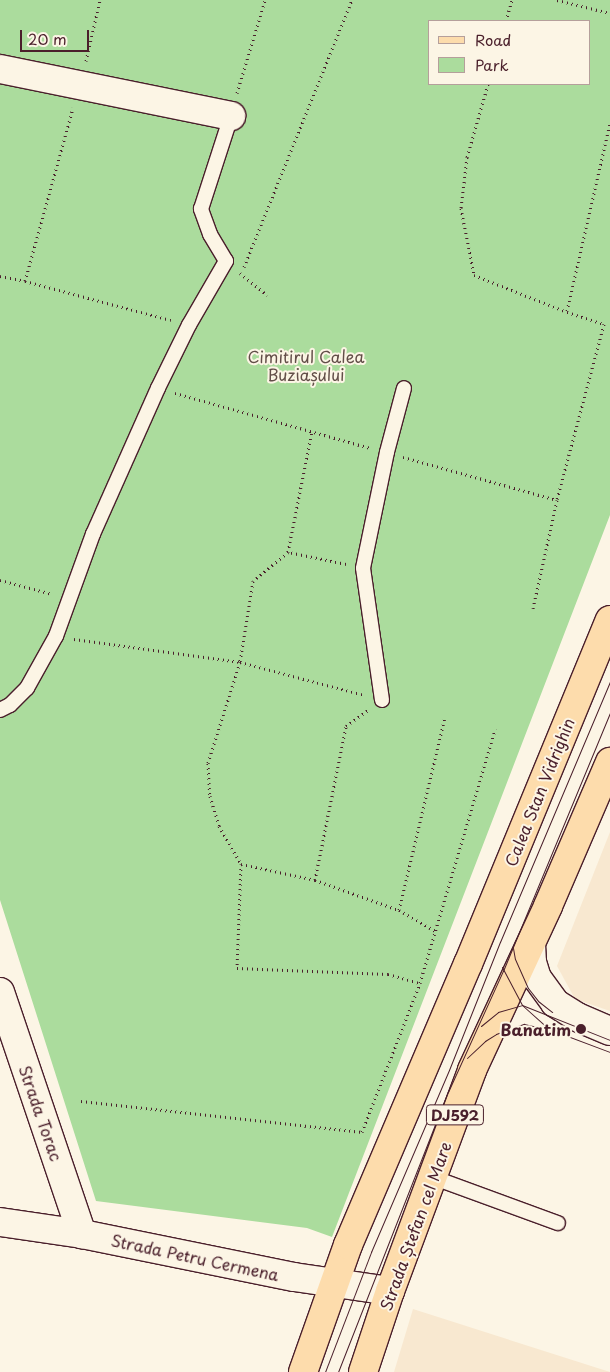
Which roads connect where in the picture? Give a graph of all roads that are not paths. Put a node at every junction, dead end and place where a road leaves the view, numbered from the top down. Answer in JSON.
{"nodes":[{"id":1,"x":0,"y":69,"type":"edge"},
{"id":2,"x":231,"y":116,"type":"joint"},
{"id":3,"x":404,"y":388,"type":"dead end"},
{"id":4,"x":610,"y":620,"type":"edge"},
{"id":5,"x":382,"y":700,"type":"road end"},
{"id":6,"x":0,"y":710,"type":"edge"},
{"id":7,"x":610,"y":762,"type":"edge"},
{"id":8,"x":531,"y":944,"type":"junction"},
{"id":9,"x":0,"y":992,"type":"edge"},
{"id":10,"x":610,"y":1031,"type":"edge"},
{"id":11,"x":432,"y":1177,"type":"junction"},
{"id":12,"x":0,"y":1222,"type":"edge"},
{"id":13,"x":558,"y":1223,"type":"dead end"},
{"id":14,"x":82,"y":1234,"type":"junction"},
{"id":15,"x":334,"y":1283,"type":"junction"},
{"id":16,"x":390,"y":1291,"type":"junction"},
{"id":17,"x":303,"y":1372,"type":"edge"},
{"id":18,"x":363,"y":1372,"type":"edge"}],
"edges":[{"from":1,"to":2,"type":"street"},
{"from":2,"to":6,"type":"lane"},
{"from":3,"to":5,"type":"lane"},
{"from":4,"to":15,"type":"main road","name":"Calea Stan Vidrighin","number":"DJ592"},
{"from":7,"to":8,"type":"main road","number":"DJ592"},
{"from":8,"to":10,"type":"street"},
{"from":8,"to":11,"type":"main road","name":"Strada Ștefan cel Mare","number":"DJ592"},
{"from":9,"to":14,"type":"street","name":"Strada Torac"},
{"from":11,"to":13,"type":"lane"},
{"from":11,"to":16,"type":"main road","name":"Strada Ștefan cel Mare","number":"DJ592"},
{"from":12,"to":14,"type":"street","name":"Strada Petru Cermena"},
{"from":14,"to":15,"type":"street","name":"Strada Petru Cermena"},
{"from":15,"to":16,"type":"street","name":"Strada Petru Cermena"},
{"from":15,"to":17,"type":"main road","number":"DJ592"},
{"from":16,"to":18,"type":"main road","name":"Strada Ștefan cel Mare","number":"DJ592"}]}
